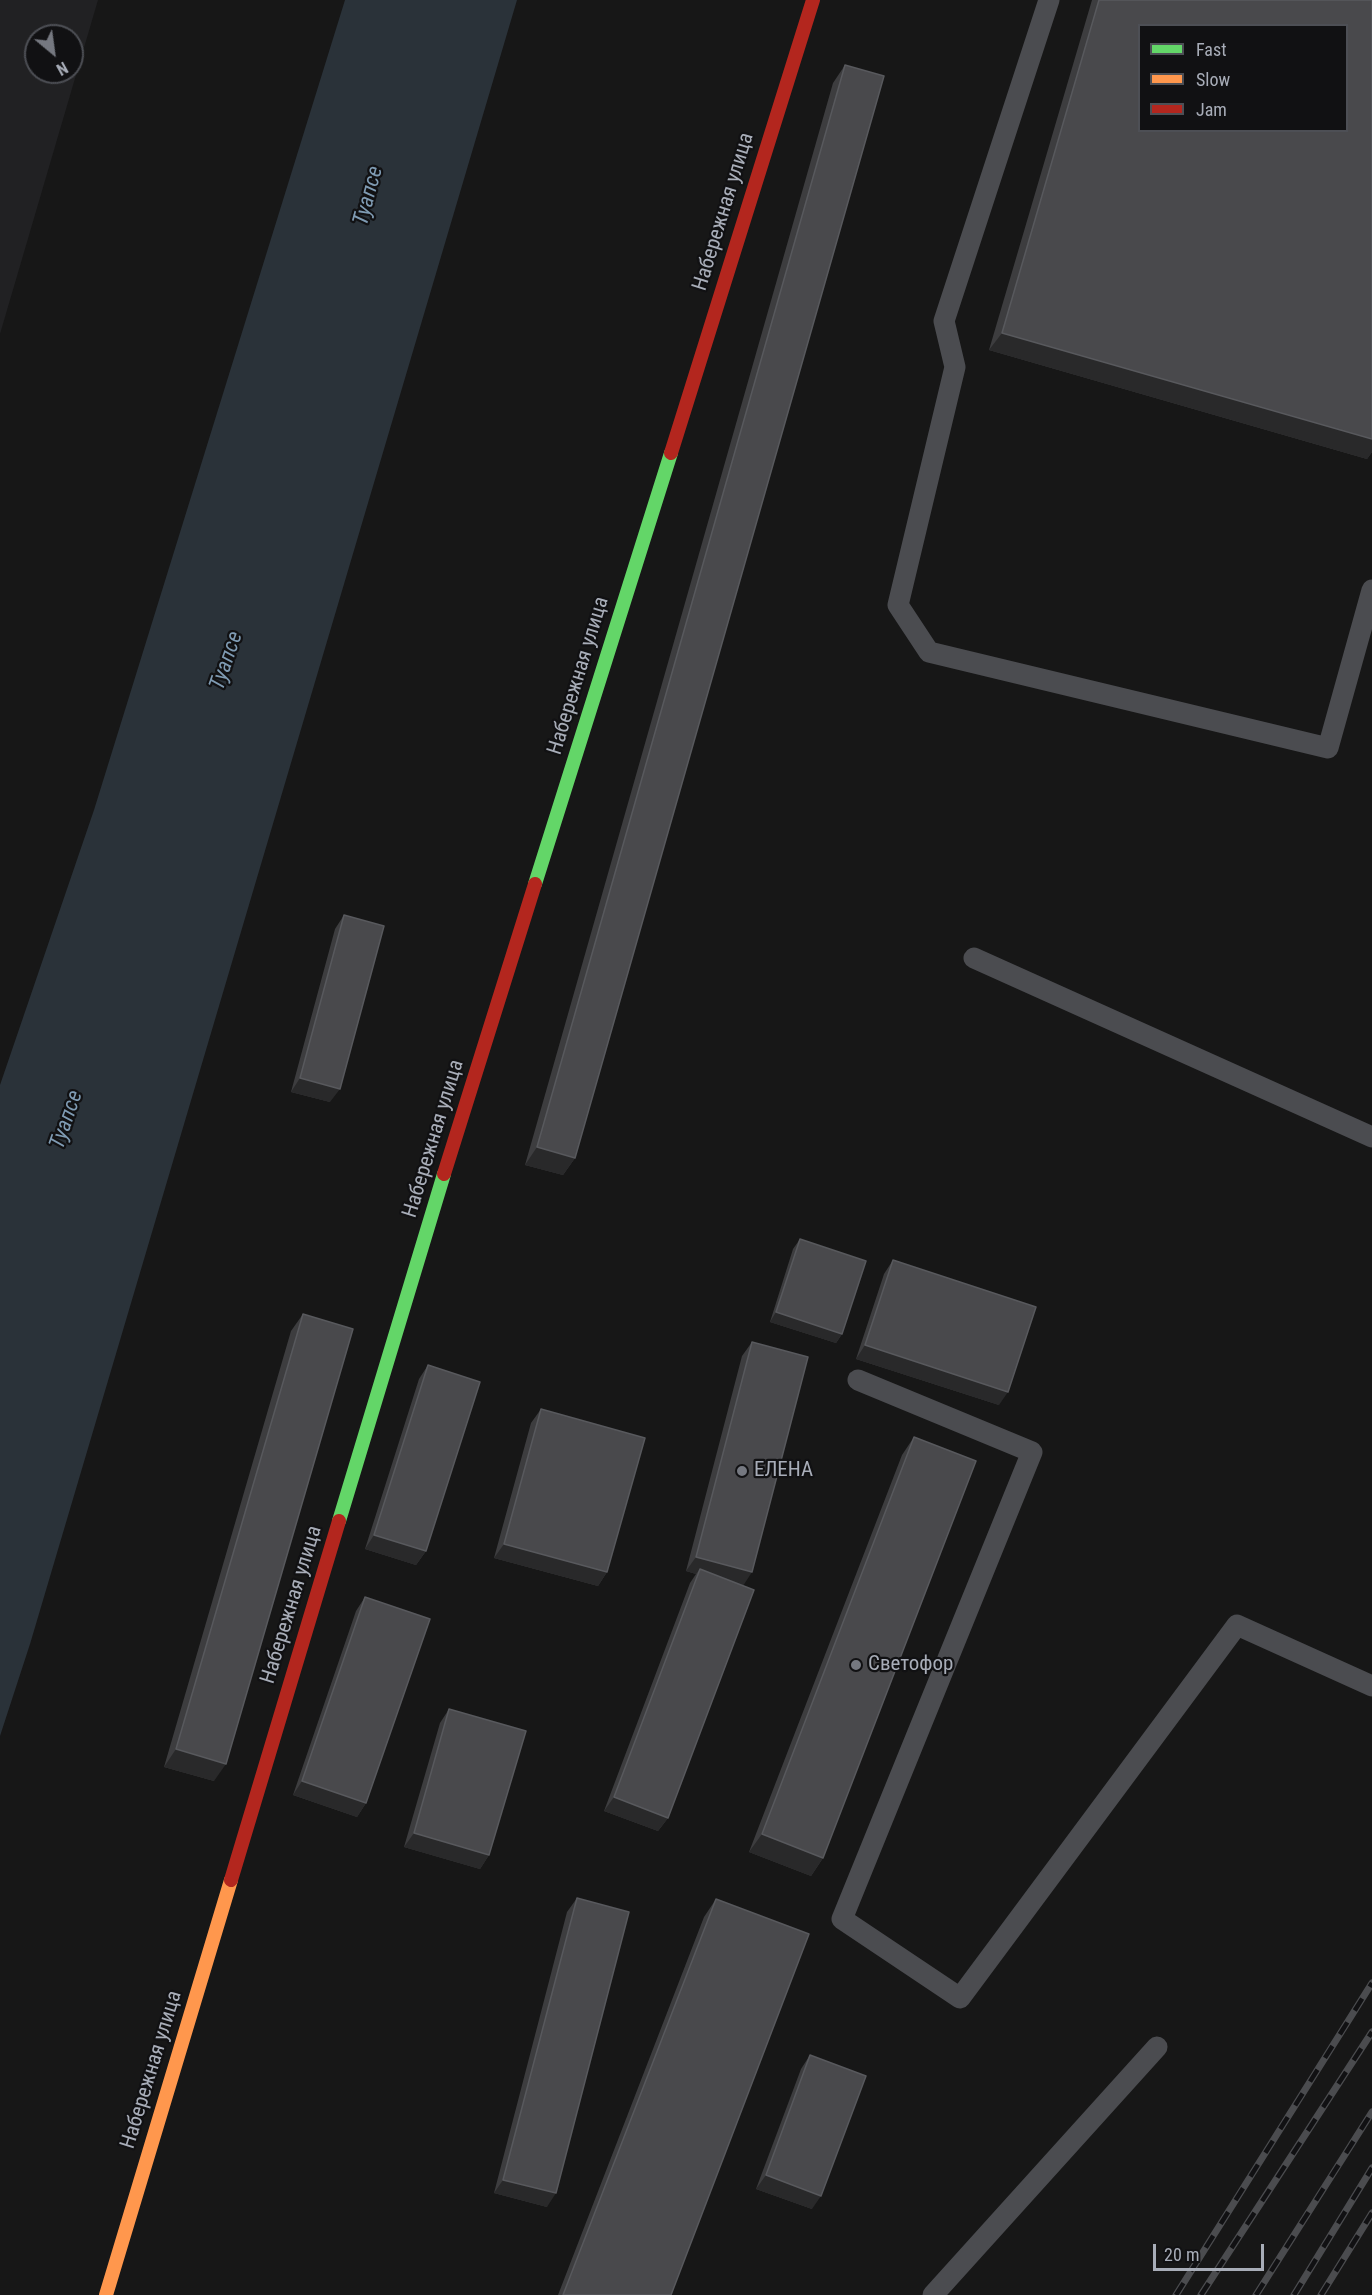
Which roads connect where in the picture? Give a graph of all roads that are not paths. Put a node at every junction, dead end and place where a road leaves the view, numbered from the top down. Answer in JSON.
{"nodes":[{"id":1,"x":813,"y":0,"type":"edge"},
{"id":2,"x":1049,"y":0,"type":"edge"},
{"id":3,"x":1372,"y":590,"type":"edge"},
{"id":4,"x":974,"y":958,"type":"dead end"},
{"id":5,"x":1372,"y":1137,"type":"edge"},
{"id":6,"x":858,"y":1380,"type":"dead end"},
{"id":7,"x":1372,"y":1686,"type":"edge"},
{"id":8,"x":1157,"y":2048,"type":"dead end"},
{"id":9,"x":106,"y":2295,"type":"edge"},
{"id":10,"x":933,"y":2295,"type":"edge"}],
"edges":[{"from":1,"to":9,"type":"street","name":"Набережная улица"},
{"from":2,"to":3,"type":"lane"},
{"from":4,"to":5,"type":"lane"},
{"from":6,"to":7,"type":"lane"},
{"from":8,"to":10,"type":"lane"}]}
